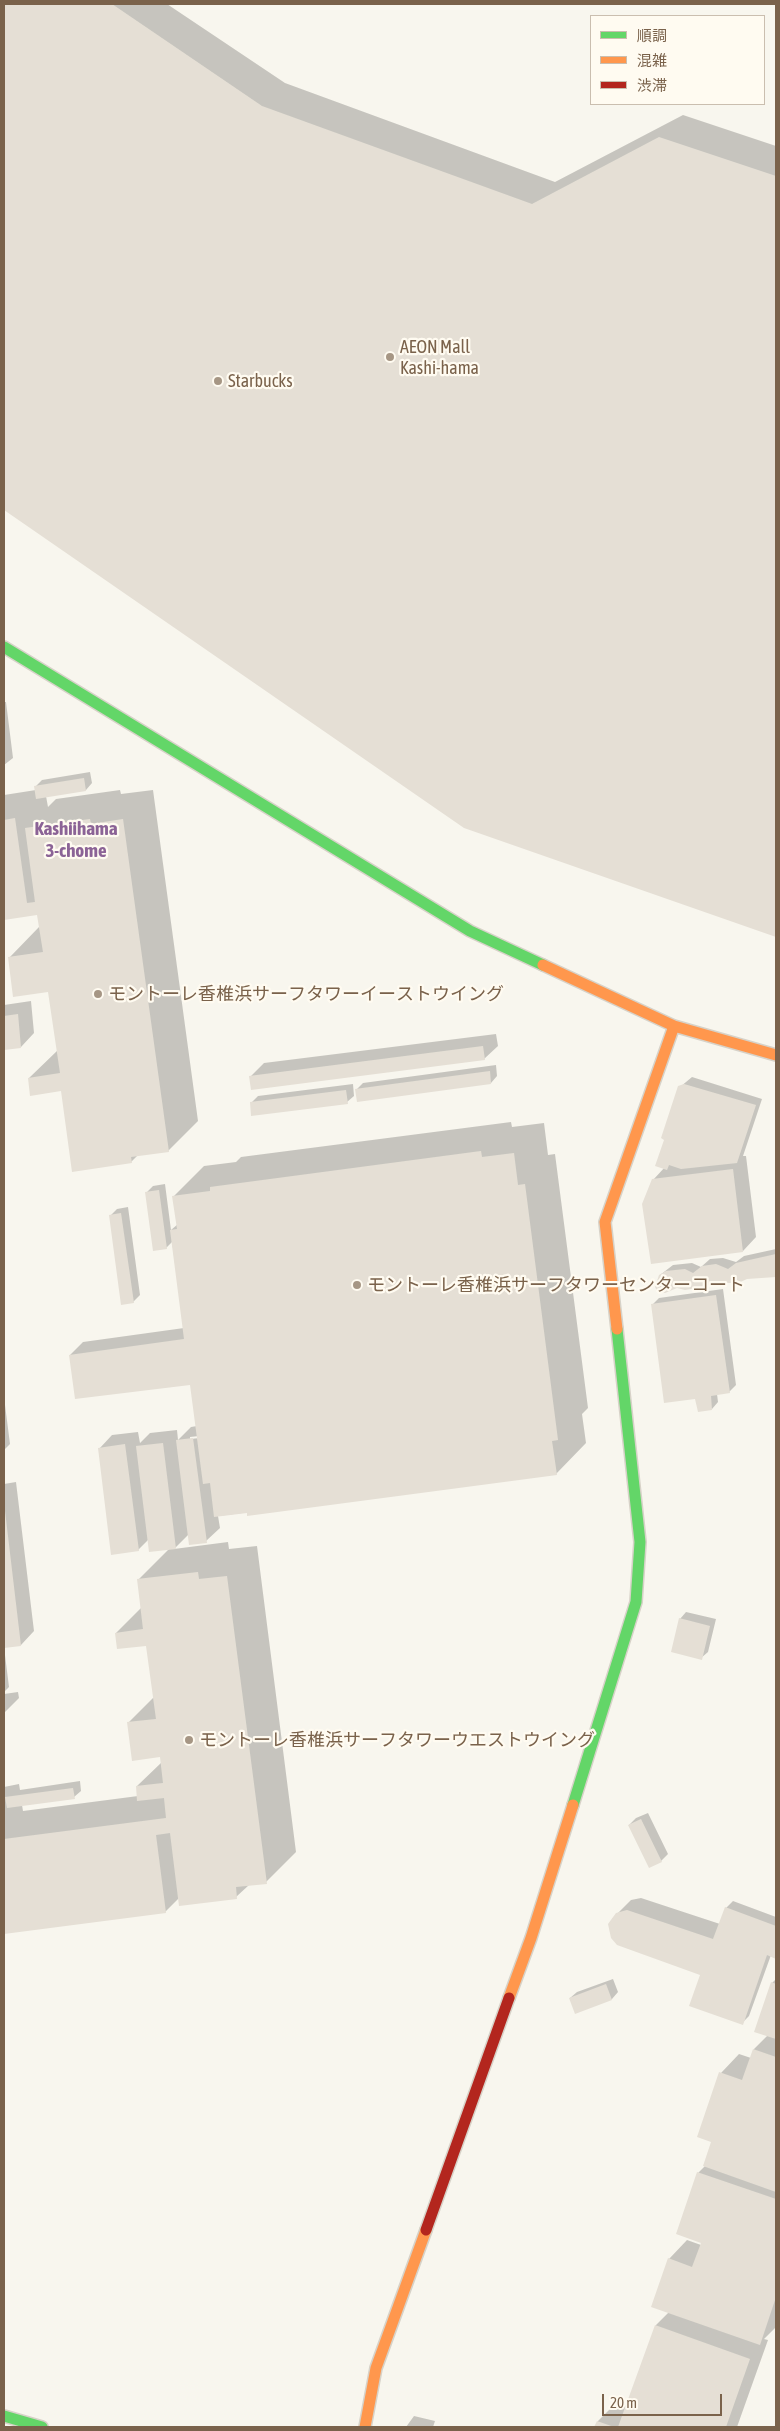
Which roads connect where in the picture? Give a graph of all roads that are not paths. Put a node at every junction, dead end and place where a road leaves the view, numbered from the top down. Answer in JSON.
{"nodes":[{"id":1,"x":4,"y":647,"type":"edge"},
{"id":2,"x":674,"y":1026,"type":"junction"},
{"id":3,"x":776,"y":1055,"type":"edge"},
{"id":4,"x":4,"y":2416,"type":"edge"},
{"id":5,"x":42,"y":2427,"type":"edge"},
{"id":6,"x":364,"y":2427,"type":"edge"}],
"edges":[{"from":1,"to":2,"type":"street"},
{"from":2,"to":3,"type":"street"},
{"from":2,"to":6,"type":"street"},
{"from":4,"to":5,"type":"street"}]}
